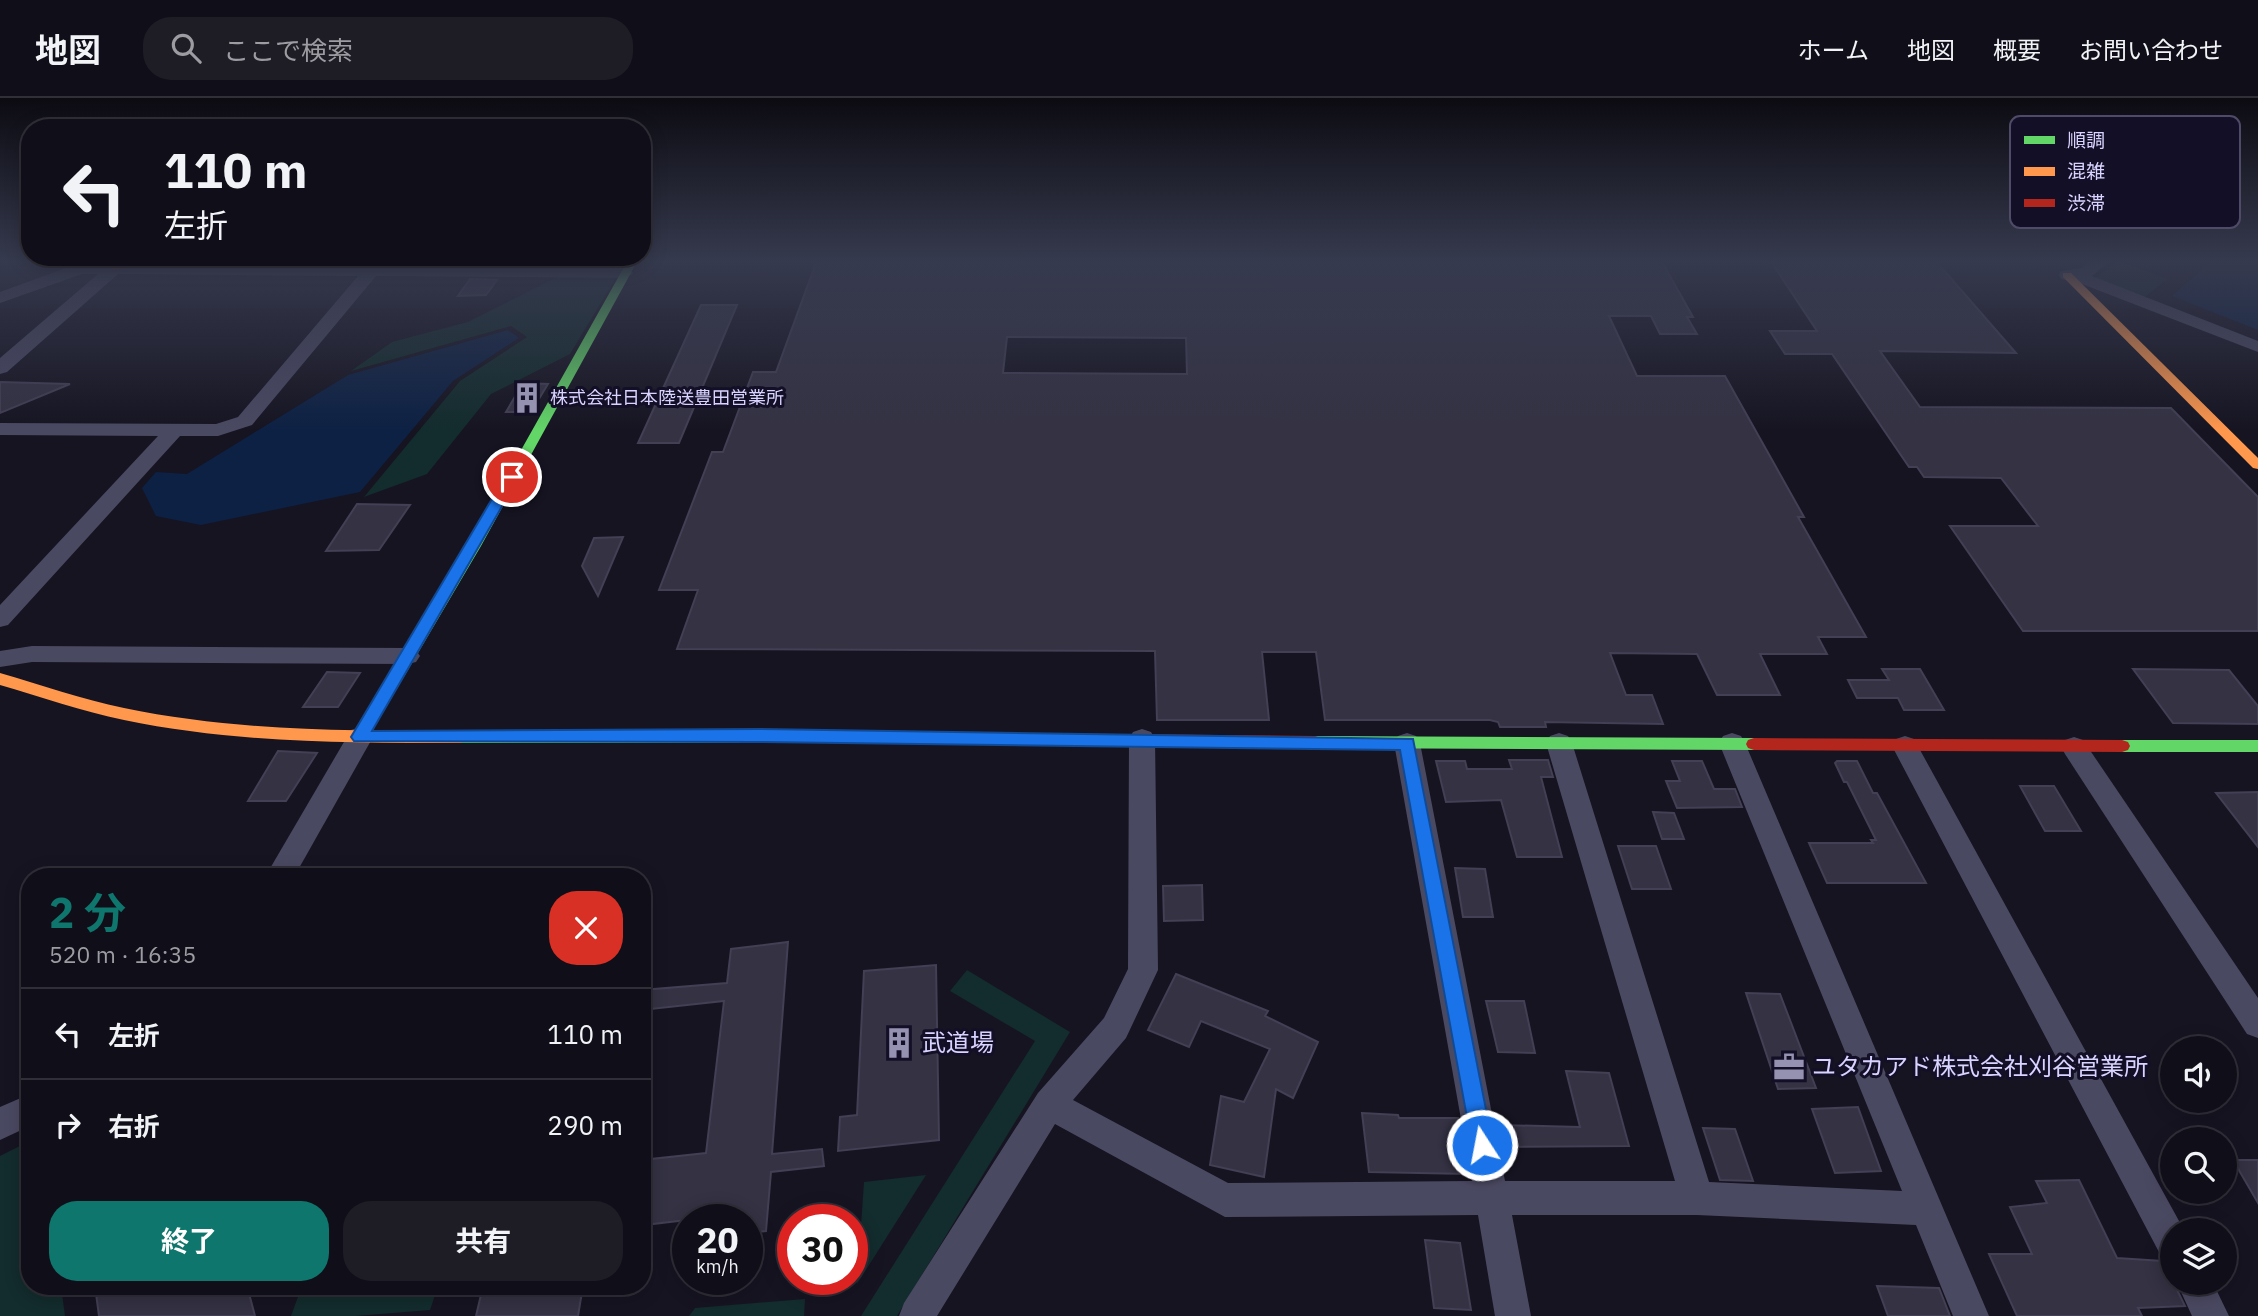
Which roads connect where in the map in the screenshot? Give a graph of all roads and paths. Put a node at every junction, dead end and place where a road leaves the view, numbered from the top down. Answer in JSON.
{"nodes":[{"id":1,"x":59,"y":317,"type":"edge"},
{"id":2,"x":332,"y":317,"type":"edge"},
{"id":3,"x":601,"y":317,"type":"edge"},
{"id":4,"x":2109,"y":317,"type":"edge"},
{"id":5,"x":2181,"y":317,"type":"edge"},
{"id":6,"x":2258,"y":347,"type":"edge"},
{"id":7,"x":0,"y":368,"type":"edge"},
{"id":8,"x":0,"y":429,"type":"edge"},
{"id":9,"x":174,"y":430,"type":"junction"},
{"id":10,"x":2258,"y":465,"type":"edge"},
{"id":11,"x":0,"y":618,"type":"edge"},
{"id":12,"x":408,"y":656,"type":"junction"},
{"id":13,"x":0,"y":659,"type":"edge"},
{"id":14,"x":0,"y":679,"type":"edge"},
{"id":15,"x":360,"y":737,"type":"junction"},
{"id":16,"x":1142,"y":739,"type":"junction"},
{"id":17,"x":1407,"y":743,"type":"junction"},
{"id":18,"x":1559,"y":743,"type":"junction"},
{"id":19,"x":1732,"y":743,"type":"junction"},
{"id":20,"x":1905,"y":746,"type":"junction"},
{"id":21,"x":2258,"y":746,"type":"edge"},
{"id":22,"x":2074,"y":747,"type":"junction"},
{"id":23,"x":284,"y":868,"type":"edge"},
{"id":24,"x":2258,"y":1024,"type":"edge"},
{"id":25,"x":1049,"y":1104,"type":"junction"},
{"id":26,"x":21,"y":1114,"type":"edge"},
{"id":27,"x":0,"y":1124,"type":"edge"},
{"id":28,"x":1492,"y":1198,"type":"junction"},
{"id":29,"x":1697,"y":1198,"type":"junction"},
{"id":30,"x":1927,"y":1209,"type":"junction"},
{"id":31,"x":2160,"y":1220,"type":"edge"},
{"id":32,"x":2200,"y":1295,"type":"edge"},
{"id":33,"x":917,"y":1316,"type":"edge"},
{"id":34,"x":1513,"y":1316,"type":"edge"},
{"id":35,"x":1971,"y":1316,"type":"edge"},
{"id":36,"x":2211,"y":1316,"type":"edge"}],
"edges":[{"from":1,"to":7,"type":"street"},
{"from":2,"to":9,"type":"street"},
{"from":3,"to":12,"type":"street"},
{"from":4,"to":10,"type":"street"},
{"from":5,"to":6,"type":"street"},
{"from":8,"to":9,"type":"street"},
{"from":9,"to":11,"type":"street"},
{"from":12,"to":13,"type":"street"},
{"from":12,"to":15,"type":"street"},
{"from":14,"to":15,"type":"street"},
{"from":15,"to":16,"type":"street"},
{"from":15,"to":23,"type":"street"},
{"from":16,"to":17,"type":"street"},
{"from":16,"to":25,"type":"street"},
{"from":17,"to":18,"type":"street"},
{"from":17,"to":28,"type":"street"},
{"from":18,"to":19,"type":"street"},
{"from":18,"to":29,"type":"street"},
{"from":19,"to":20,"type":"street"},
{"from":19,"to":30,"type":"street"},
{"from":20,"to":22,"type":"street"},
{"from":20,"to":31,"type":"street"},
{"from":21,"to":22,"type":"street"},
{"from":22,"to":24,"type":"street"},
{"from":25,"to":28,"type":"street"},
{"from":25,"to":33,"type":"street"},
{"from":26,"to":27,"type":"street"},
{"from":28,"to":29,"type":"street"},
{"from":28,"to":34,"type":"street"},
{"from":29,"to":30,"type":"street"},
{"from":30,"to":35,"type":"street"},
{"from":32,"to":36,"type":"street"}]}
